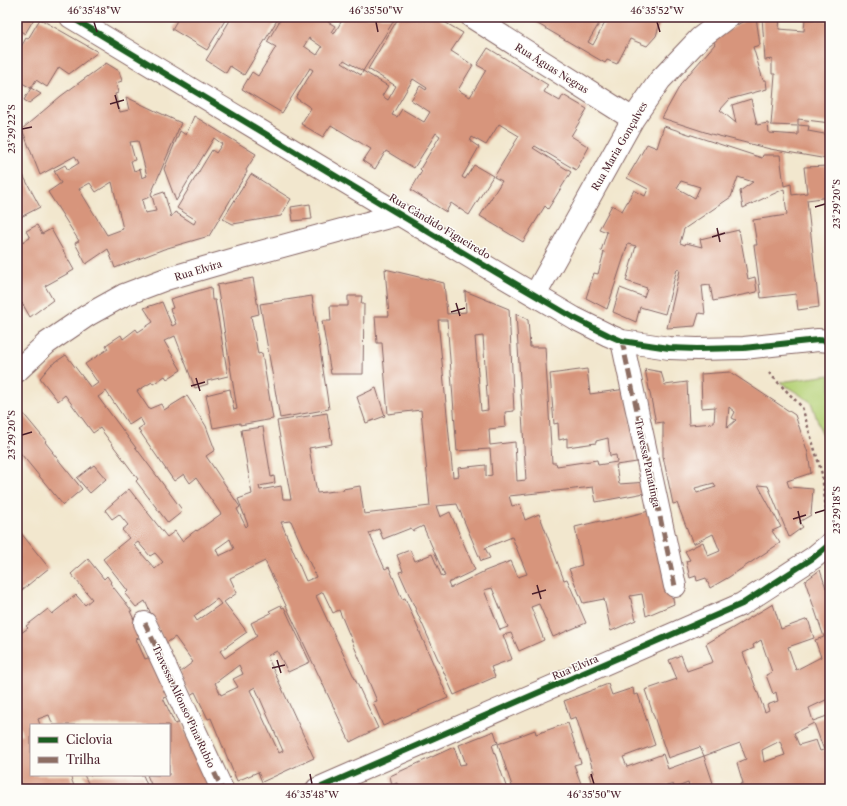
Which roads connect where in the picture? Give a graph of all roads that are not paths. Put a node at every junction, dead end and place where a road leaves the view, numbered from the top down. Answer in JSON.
{"nodes":[{"id":1,"x":71,"y":17,"type":"edge"},
{"id":2,"x":472,"y":17,"type":"edge"},
{"id":3,"x":728,"y":17,"type":"edge"},
{"id":4,"x":633,"y":119,"type":"junction"},
{"id":5,"x":400,"y":214,"type":"junction"},
{"id":6,"x":535,"y":295,"type":"junction"},
{"id":7,"x":622,"y":341,"type":"junction"},
{"id":8,"x":830,"y":341,"type":"edge"},
{"id":9,"x":17,"y":371,"type":"edge"},
{"id":10,"x":829,"y":535,"type":"edge"},
{"id":11,"x":675,"y":586,"type":"dead end"},
{"id":12,"x":145,"y":623,"type":"dead end"},
{"id":13,"x":222,"y":789,"type":"edge"},
{"id":14,"x":317,"y":789,"type":"edge"}],
"edges":[{"from":1,"to":5,"type":"street","name":"Rua Cândido Figueiredo"},
{"from":2,"to":4,"type":"street","name":"Rua Águas Negras"},
{"from":3,"to":4,"type":"street","name":"Rua Maria Gonçalves"},
{"from":4,"to":6,"type":"street","name":"Rua Maria Gonçalves"},
{"from":5,"to":6,"type":"street","name":"Rua Cândido Figueiredo"},
{"from":5,"to":9,"type":"street","name":"Rua Elvira"},
{"from":6,"to":7,"type":"street","name":"Rua Cândido Figueiredo"},
{"from":7,"to":8,"type":"street","name":"Rua Cândido Figueiredo"},
{"from":7,"to":11,"type":"street","name":"Travessa Panatinga"},
{"from":10,"to":14,"type":"street","name":"Rua Elvira"},
{"from":12,"to":13,"type":"street","name":"Travessa Alfonso Pina Rubio"}]}
